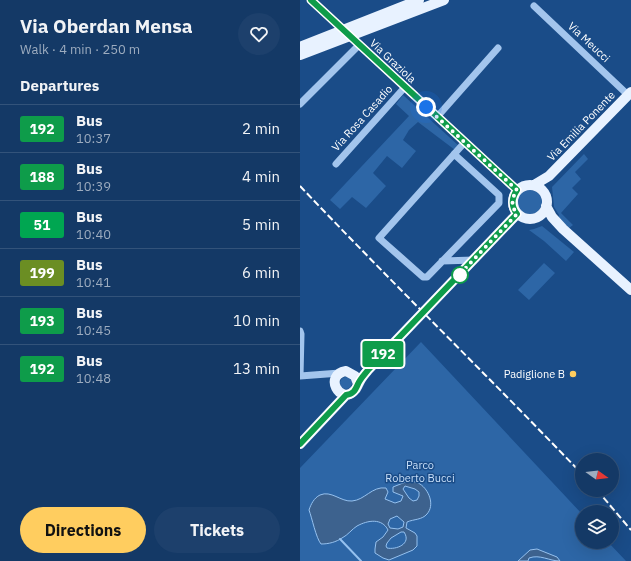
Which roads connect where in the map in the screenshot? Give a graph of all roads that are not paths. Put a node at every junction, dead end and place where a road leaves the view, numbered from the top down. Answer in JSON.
{"nodes":[{"id":1,"x":311,"y":0,"type":"edge"},
{"id":2,"x":419,"y":0,"type":"edge"},
{"id":3,"x":444,"y":0,"type":"edge"},
{"id":4,"x":534,"y":6,"type":"dead end"},
{"id":5,"x":396,"y":14,"type":"junction"},
{"id":6,"x":336,"y":23,"type":"dead end"},
{"id":7,"x":300,"y":47,"type":"edge"},
{"id":8,"x":498,"y":48,"type":"dead end"},
{"id":9,"x":300,"y":55,"type":"edge"},
{"id":10,"x":405,"y":87,"type":"junction"},
{"id":11,"x":630,"y":93,"type":"edge"},
{"id":12,"x":300,"y":104,"type":"edge"},
{"id":13,"x":438,"y":117,"type":"junction"},
{"id":14,"x":465,"y":142,"type":"junction"},
{"id":15,"x":454,"y":154,"type":"junction"},
{"id":16,"x":336,"y":164,"type":"dead end"},
{"id":17,"x":549,"y":176,"type":"junction"},
{"id":18,"x":534,"y":185,"type":"junction"},
{"id":19,"x":517,"y":190,"type":"junction"},
{"id":20,"x":544,"y":192,"type":"junction"},
{"id":21,"x":546,"y":206,"type":"junction"},
{"id":22,"x":517,"y":214,"type":"junction"},
{"id":23,"x":538,"y":218,"type":"junction"},
{"id":24,"x":563,"y":229,"type":"junction"},
{"id":25,"x":474,"y":260,"type":"junction"},
{"id":26,"x":442,"y":261,"type":"junction"},
{"id":27,"x":631,"y":290,"type":"edge"},
{"id":28,"x":300,"y":331,"type":"edge"},
{"id":29,"x":300,"y":376,"type":"edge"},
{"id":30,"x":335,"y":377,"type":"junction"},
{"id":31,"x":356,"y":380,"type":"junction"},
{"id":32,"x":342,"y":394,"type":"junction"},
{"id":33,"x":300,"y":444,"type":"edge"}],
"edges":[{"from":1,"to":6,"type":"street"},
{"from":2,"to":5,"type":"main road"},
{"from":3,"to":5,"type":"main road"},
{"from":4,"to":11,"type":"street","name":"Via Meucci"},
{"from":5,"to":7,"type":"main road"},
{"from":5,"to":9,"type":"main road"},
{"from":8,"to":13,"type":"street"},
{"from":10,"to":12,"type":"street","name":"Via Graziola"},
{"from":10,"to":13,"type":"street","name":"Via Graziola"},
{"from":10,"to":16,"type":"street","name":"Via Rosa Casadio"},
{"from":11,"to":17,"type":"main road","name":"Via Emilia Ponente"},
{"from":13,"to":14,"type":"street","name":"Via Graziola"},
{"from":14,"to":15,"type":"street"},
{"from":14,"to":19,"type":"street","name":"Via Graziola"},
{"from":15,"to":26,"type":"street"},
{"from":15,"to":26,"type":"street"},
{"from":17,"to":18,"type":"main road","name":"Via Emilia Ponente"},
{"from":17,"to":20,"type":"main road","name":"Via Emilia Ponente"},
{"from":18,"to":19,"type":"main road"},
{"from":18,"to":20,"type":"main road"},
{"from":19,"to":22,"type":"main road"},
{"from":20,"to":21,"type":"main road"},
{"from":21,"to":23,"type":"main road"},
{"from":21,"to":24,"type":"main road"},
{"from":22,"to":23,"type":"main road"},
{"from":22,"to":25,"type":"main road"},
{"from":23,"to":24,"type":"main road"},
{"from":24,"to":27,"type":"main road"},
{"from":25,"to":26,"type":"street"},
{"from":25,"to":31,"type":"main road"},
{"from":28,"to":29,"type":"street"},
{"from":29,"to":30,"type":"street"},
{"from":30,"to":31,"type":"main road"},
{"from":30,"to":32,"type":"main road"},
{"from":31,"to":32,"type":"main road"},
{"from":32,"to":33,"type":"main road"}]}
